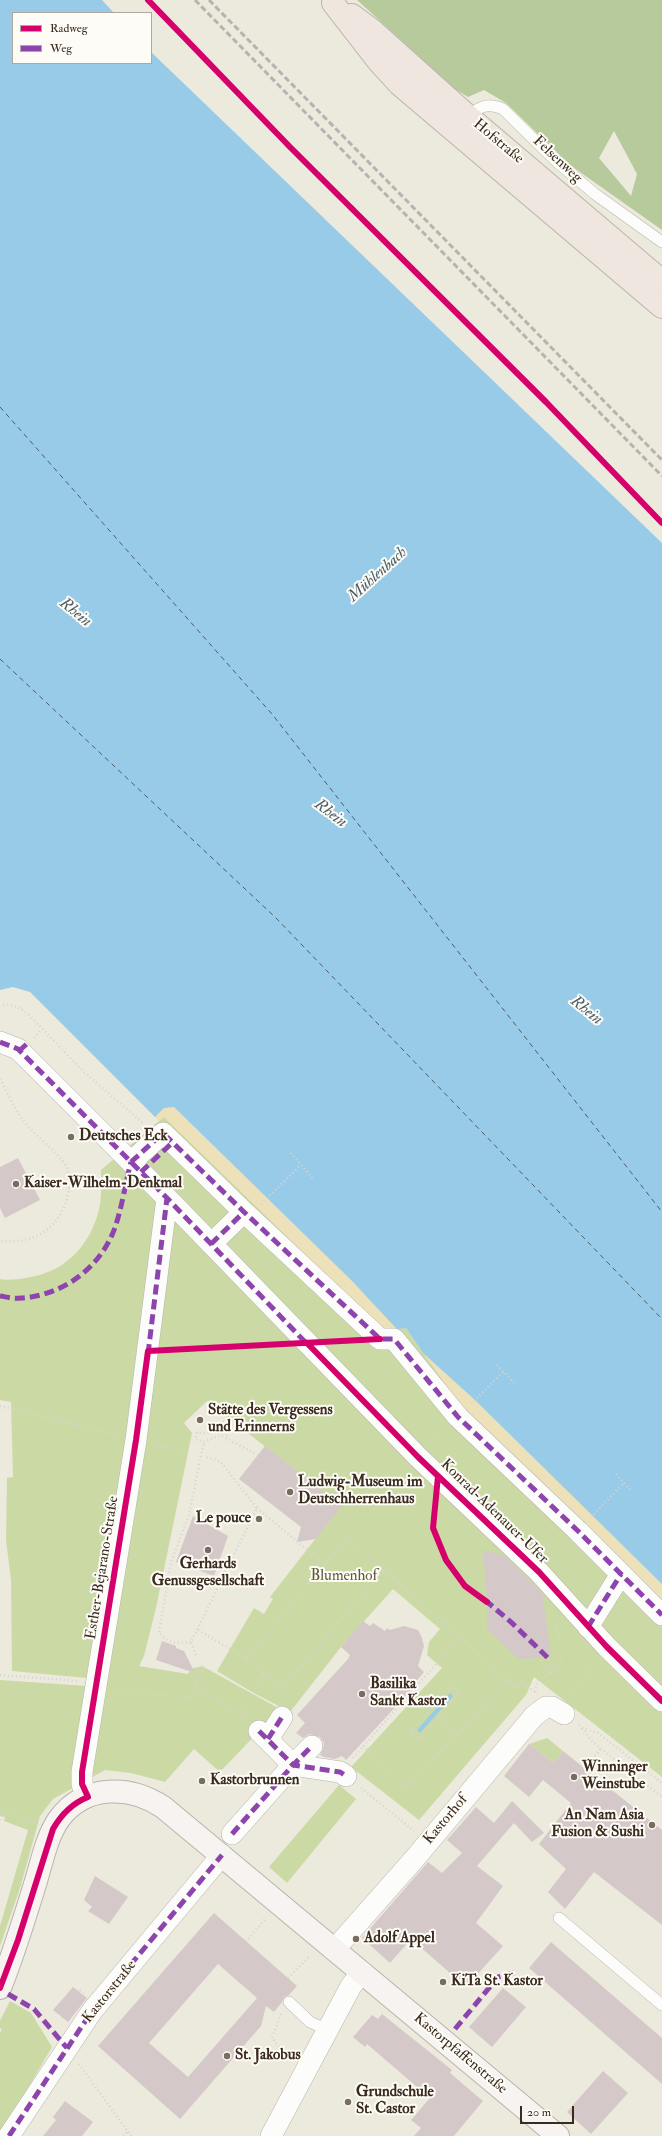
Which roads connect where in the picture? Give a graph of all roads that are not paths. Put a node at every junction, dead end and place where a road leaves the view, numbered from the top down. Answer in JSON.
{"nodes":[{"id":1,"x":332,"y":2,"type":"edge"},
{"id":2,"x":462,"y":124,"type":"junction"},
{"id":3,"x":662,"y":242,"type":"edge"},
{"id":4,"x":662,"y":281,"type":"edge"},
{"id":5,"x":662,"y":307,"type":"edge"},
{"id":6,"x":0,"y":1042,"type":"edge"},
{"id":7,"x":136,"y":1167,"type":"junction"},
{"id":8,"x":167,"y":1198,"type":"junction"},
{"id":9,"x":246,"y":1214,"type":"junction"},
{"id":10,"x":211,"y":1244,"type":"junction"},
{"id":11,"x":621,"y":1574,"type":"junction"},
{"id":12,"x":662,"y":1614,"type":"edge"},
{"id":13,"x":588,"y":1627,"type":"junction"},
{"id":14,"x":662,"y":1702,"type":"edge"},
{"id":15,"x":566,"y":1715,"type":"road end"},
{"id":16,"x":282,"y":1717,"type":"dead end"},
{"id":17,"x":312,"y":1746,"type":"dead end"},
{"id":18,"x":293,"y":1765,"type":"junction"},
{"id":19,"x":346,"y":1776,"type":"road end"},
{"id":20,"x":86,"y":1793,"type":"junction"},
{"id":21,"x":232,"y":1834,"type":"dead end"},
{"id":22,"x":222,"y":1855,"type":"junction"},
{"id":23,"x":559,"y":1918,"type":"dead end"},
{"id":24,"x":334,"y":1950,"type":"junction"},
{"id":25,"x":362,"y":1972,"type":"junction"},
{"id":26,"x":0,"y":1988,"type":"edge"},
{"id":27,"x":289,"y":2002,"type":"dead end"},
{"id":28,"x":662,"y":2005,"type":"edge"},
{"id":29,"x":328,"y":2030,"type":"junction"},
{"id":30,"x":9,"y":2136,"type":"edge"},
{"id":31,"x":271,"y":2136,"type":"edge"},
{"id":32,"x":558,"y":2136,"type":"edge"}],
"edges":[{"from":1,"to":2,"type":"main road","name":"Hofstraße"},
{"from":1,"to":2,"type":"main road","name":"Hofstraße"},
{"from":2,"to":3,"type":"lane","name":"Felsenweg"},
{"from":2,"to":4,"type":"main road","name":"Hofstraße"},
{"from":2,"to":5,"type":"main road","name":"Hofstraße"},
{"from":6,"to":7,"type":"street","name":"Konrad-Adenauer-Ufer"},
{"from":7,"to":8,"type":"street","name":"Konrad-Adenauer-Ufer"},
{"from":7,"to":9,"type":"street"},
{"from":8,"to":10,"type":"street","name":"Konrad-Adenauer-Ufer"},
{"from":8,"to":20,"type":"street","name":"Esther-Bejarano-Straße"},
{"from":9,"to":10,"type":"street"},
{"from":9,"to":11,"type":"street"},
{"from":10,"to":13,"type":"street","name":"Konrad-Adenauer-Ufer"},
{"from":11,"to":12,"type":"street"},
{"from":11,"to":13,"type":"street"},
{"from":13,"to":14,"type":"street","name":"Konrad-Adenauer-Ufer"},
{"from":15,"to":24,"type":"street","name":"Kastorhof"},
{"from":16,"to":18,"type":"street"},
{"from":17,"to":18,"type":"street"},
{"from":18,"to":19,"type":"street"},
{"from":18,"to":21,"type":"street"},
{"from":20,"to":22,"type":"street"},
{"from":20,"to":26,"type":"street"},
{"from":22,"to":24,"type":"street"},
{"from":22,"to":30,"type":"street","name":"Kastorstraße"},
{"from":23,"to":28,"type":"lane"},
{"from":24,"to":25,"type":"street"},
{"from":25,"to":29,"type":"street"},
{"from":25,"to":32,"type":"street","name":"Kastorpfaffenstraße"},
{"from":27,"to":29,"type":"lane"},
{"from":29,"to":31,"type":"street"}]}
